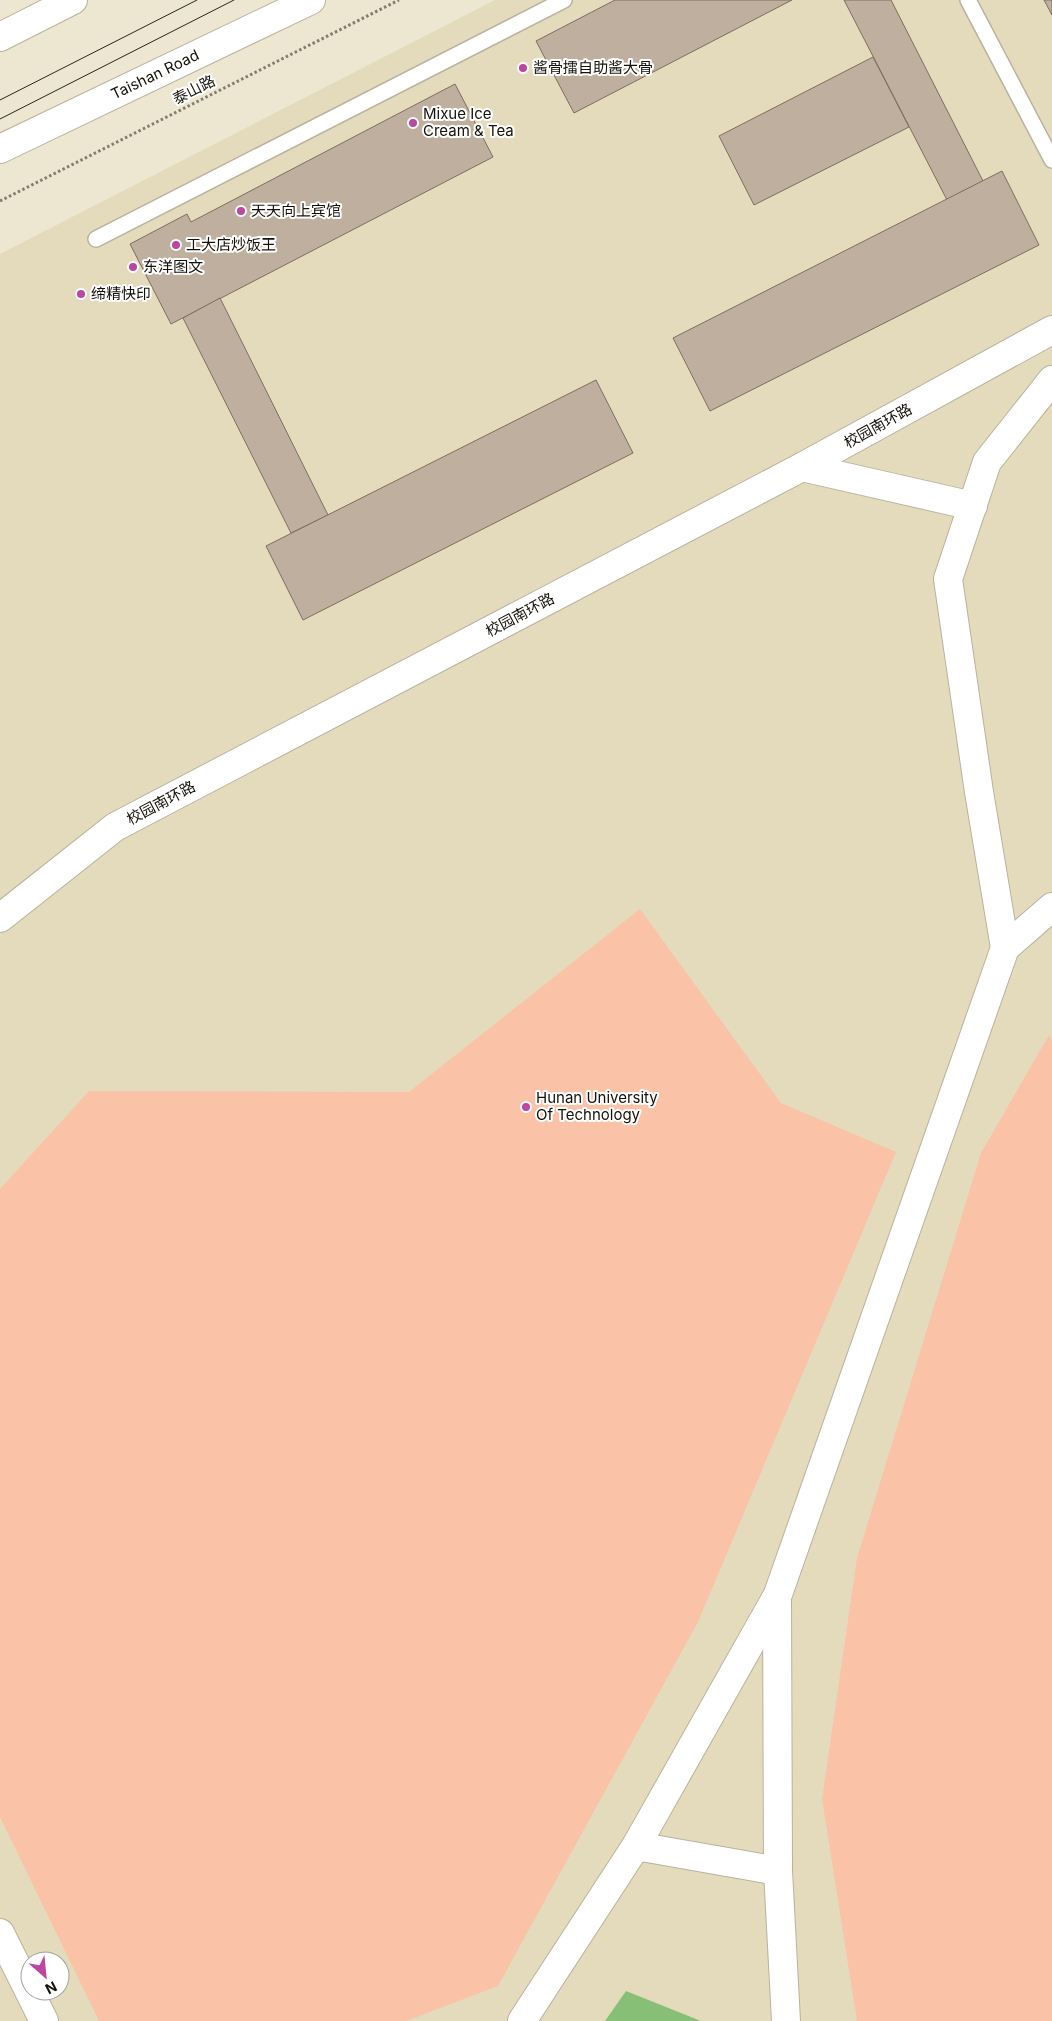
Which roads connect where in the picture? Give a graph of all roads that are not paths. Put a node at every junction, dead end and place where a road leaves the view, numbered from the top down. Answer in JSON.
{"nodes":[{"id":1,"x":73,"y":0,"type":"edge"},
{"id":2,"x":312,"y":0,"type":"edge"},
{"id":3,"x":564,"y":0,"type":"edge"},
{"id":4,"x":968,"y":0,"type":"edge"},
{"id":5,"x":0,"y":36,"type":"edge"},
{"id":6,"x":0,"y":149,"type":"edge"},
{"id":7,"x":1052,"y":160,"type":"edge"},
{"id":8,"x":96,"y":238,"type":"dead end"},
{"id":9,"x":1052,"y":330,"type":"edge"},
{"id":10,"x":1052,"y":380,"type":"edge"},
{"id":11,"x":802,"y":467,"type":"junction"},
{"id":12,"x":973,"y":506,"type":"junction"},
{"id":13,"x":1052,"y":906,"type":"edge"},
{"id":14,"x":0,"y":918,"type":"edge"},
{"id":15,"x":1005,"y":948,"type":"junction"},
{"id":16,"x":777,"y":1597,"type":"junction"},
{"id":17,"x":636,"y":1846,"type":"junction"},
{"id":18,"x":778,"y":1871,"type":"junction"},
{"id":19,"x":0,"y":1934,"type":"edge"},
{"id":20,"x":44,"y":2021,"type":"edge"},
{"id":21,"x":522,"y":2021,"type":"edge"},
{"id":22,"x":786,"y":2021,"type":"edge"}],
"edges":[{"from":1,"to":5,"type":"street"},
{"from":2,"to":6,"type":"street","name":"Taishan Road"},
{"from":3,"to":8,"type":"lane"},
{"from":4,"to":7,"type":"lane"},
{"from":9,"to":11,"type":"street","name":"校园南环路"},
{"from":10,"to":12,"type":"street"},
{"from":11,"to":12,"type":"street"},
{"from":11,"to":14,"type":"street","name":"校园南环路"},
{"from":12,"to":15,"type":"street"},
{"from":13,"to":15,"type":"street"},
{"from":15,"to":16,"type":"street"},
{"from":16,"to":17,"type":"street"},
{"from":16,"to":18,"type":"street"},
{"from":17,"to":18,"type":"street"},
{"from":17,"to":21,"type":"street"},
{"from":18,"to":22,"type":"street"},
{"from":19,"to":20,"type":"street"}]}
